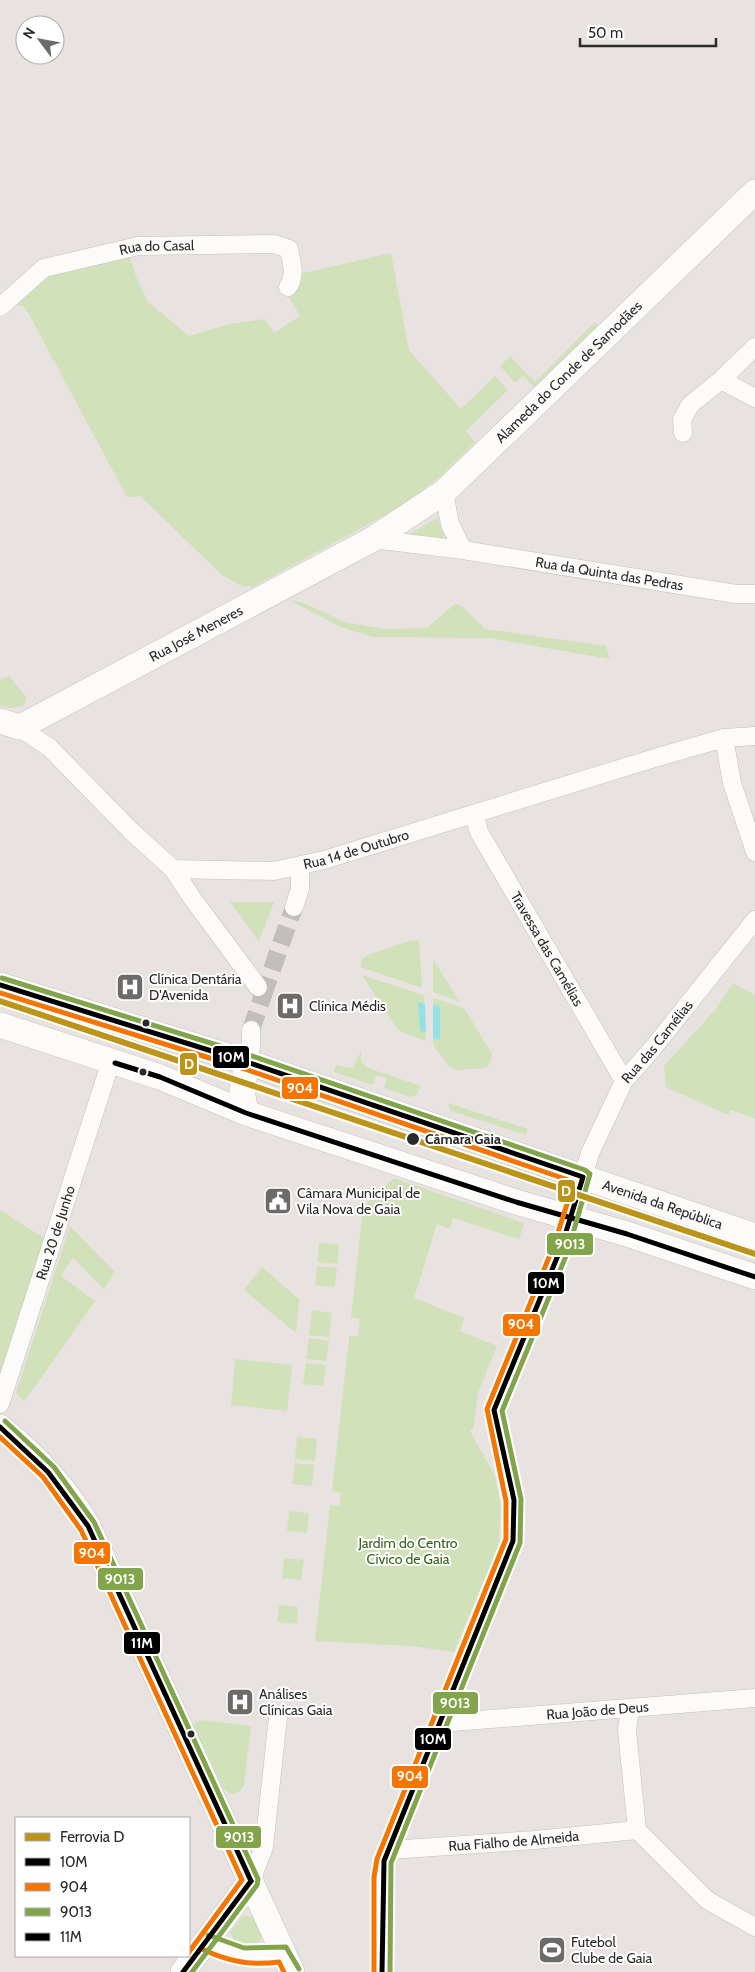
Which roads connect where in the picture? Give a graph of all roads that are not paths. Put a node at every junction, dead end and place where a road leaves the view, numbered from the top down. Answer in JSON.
{"nodes":[{"id":1,"x":755,"y":192,"type":"edge"},
{"id":2,"x":288,"y":287,"type":"dead end"},
{"id":3,"x":0,"y":307,"type":"edge"},
{"id":4,"x":755,"y":347,"type":"edge"},
{"id":5,"x":721,"y":380,"type":"junction"},
{"id":6,"x":755,"y":398,"type":"edge"},
{"id":7,"x":683,"y":433,"type":"dead end"},
{"id":8,"x":444,"y":492,"type":"junction"},
{"id":9,"x":373,"y":539,"type":"junction"},
{"id":10,"x":463,"y":550,"type":"junction"},
{"id":11,"x":755,"y":594,"type":"edge"},
{"id":12,"x":10,"y":724,"type":"edge"},
{"id":13,"x":755,"y":736,"type":"edge"},
{"id":14,"x":724,"y":738,"type":"junction"},
{"id":15,"x":474,"y":814,"type":"junction"},
{"id":16,"x":755,"y":852,"type":"edge"},
{"id":17,"x":300,"y":866,"type":"junction"},
{"id":18,"x":173,"y":869,"type":"junction"},
{"id":19,"x":294,"y":907,"type":"tunnel mouth"},
{"id":20,"x":755,"y":920,"type":"edge"},
{"id":21,"x":0,"y":985,"type":"edge"},
{"id":22,"x":258,"y":987,"type":"tunnel mouth"},
{"id":23,"x":0,"y":1025,"type":"edge"},
{"id":24,"x":251,"y":1030,"type":"tunnel mouth"},
{"id":25,"x":111,"y":1062,"type":"junction"},
{"id":26,"x":247,"y":1062,"type":"junction"},
{"id":27,"x":624,"y":1081,"type":"junction"},
{"id":28,"x":246,"y":1113,"type":"junction"},
{"id":29,"x":583,"y":1177,"type":"junction"},
{"id":30,"x":570,"y":1218,"type":"junction"},
{"id":31,"x":755,"y":1236,"type":"edge"},
{"id":32,"x":755,"y":1277,"type":"edge"},
{"id":33,"x":0,"y":1404,"type":"edge"},
{"id":34,"x":0,"y":1427,"type":"edge"},
{"id":35,"x":755,"y":1698,"type":"edge"},
{"id":36,"x":630,"y":1710,"type":"junction"},
{"id":37,"x":278,"y":1717,"type":"dead end"},
{"id":38,"x":440,"y":1723,"type":"junction"},
{"id":39,"x":637,"y":1830,"type":"junction"},
{"id":40,"x":390,"y":1850,"type":"junction"},
{"id":41,"x":251,"y":1881,"type":"junction"},
{"id":42,"x":755,"y":1927,"type":"edge"},
{"id":43,"x":205,"y":1942,"type":"junction"},
{"id":44,"x":288,"y":1963,"type":"edge"},
{"id":45,"x":183,"y":1972,"type":"edge"},
{"id":46,"x":382,"y":1972,"type":"edge"}],
"edges":[{"from":1,"to":8,"type":"main road","name":"Alameda do Conde de Samodães"},
{"from":2,"to":3,"type":"street","name":"Rua do Casal"},
{"from":4,"to":5,"type":"street"},
{"from":5,"to":6,"type":"street"},
{"from":5,"to":7,"type":"street"},
{"from":8,"to":9,"type":"main road","name":"Alameda do Conde de Samodães"},
{"from":8,"to":10,"type":"street"},
{"from":9,"to":10,"type":"street","name":"Rua da Quinta das Pedras"},
{"from":9,"to":12,"type":"main road","name":"Rua José Meneres"},
{"from":10,"to":11,"type":"street","name":"Rua da Quinta das Pedras"},
{"from":12,"to":18,"type":"street"},
{"from":13,"to":14,"type":"street","name":"Rua 14 de Outubro"},
{"from":14,"to":15,"type":"street","name":"Rua 14 de Outubro"},
{"from":14,"to":16,"type":"street"},
{"from":15,"to":17,"type":"street","name":"Rua 14 de Outubro"},
{"from":15,"to":27,"type":"street","name":"Travessa das Camélias"},
{"from":17,"to":18,"type":"street","name":"Rua 14 de Outubro"},
{"from":17,"to":19,"type":"street"},
{"from":18,"to":22,"type":"street"},
{"from":20,"to":27,"type":"street","name":"Rua das Camélias"},
{"from":21,"to":26,"type":"main road","name":"Avenida da República"},
{"from":23,"to":25,"type":"main road"},
{"from":24,"to":26,"type":"street"},
{"from":25,"to":28,"type":"main road"},
{"from":25,"to":33,"type":"street","name":"Rua 20 de Junho"},
{"from":26,"to":28,"type":"main road"},
{"from":26,"to":29,"type":"main road","name":"Avenida da República"},
{"from":27,"to":29,"type":"street","name":"Rua das Camélias"},
{"from":28,"to":30,"type":"main road"},
{"from":29,"to":30,"type":"main road"},
{"from":29,"to":31,"type":"main road","name":"Avenida da República"},
{"from":30,"to":32,"type":"main road"},
{"from":30,"to":38,"type":"street"},
{"from":34,"to":41,"type":"main road"},
{"from":35,"to":36,"type":"street","name":"Rua João de Deus"},
{"from":36,"to":38,"type":"street","name":"Rua João de Deus"},
{"from":36,"to":39,"type":"street"},
{"from":37,"to":41,"type":"street"},
{"from":38,"to":40,"type":"street"},
{"from":39,"to":40,"type":"street","name":"Rua Fialho de Almeida"},
{"from":39,"to":42,"type":"street"},
{"from":40,"to":46,"type":"street"},
{"from":41,"to":43,"type":"main road"},
{"from":41,"to":44,"type":"main road"},
{"from":43,"to":44,"type":"street"},
{"from":43,"to":45,"type":"main road"}]}
